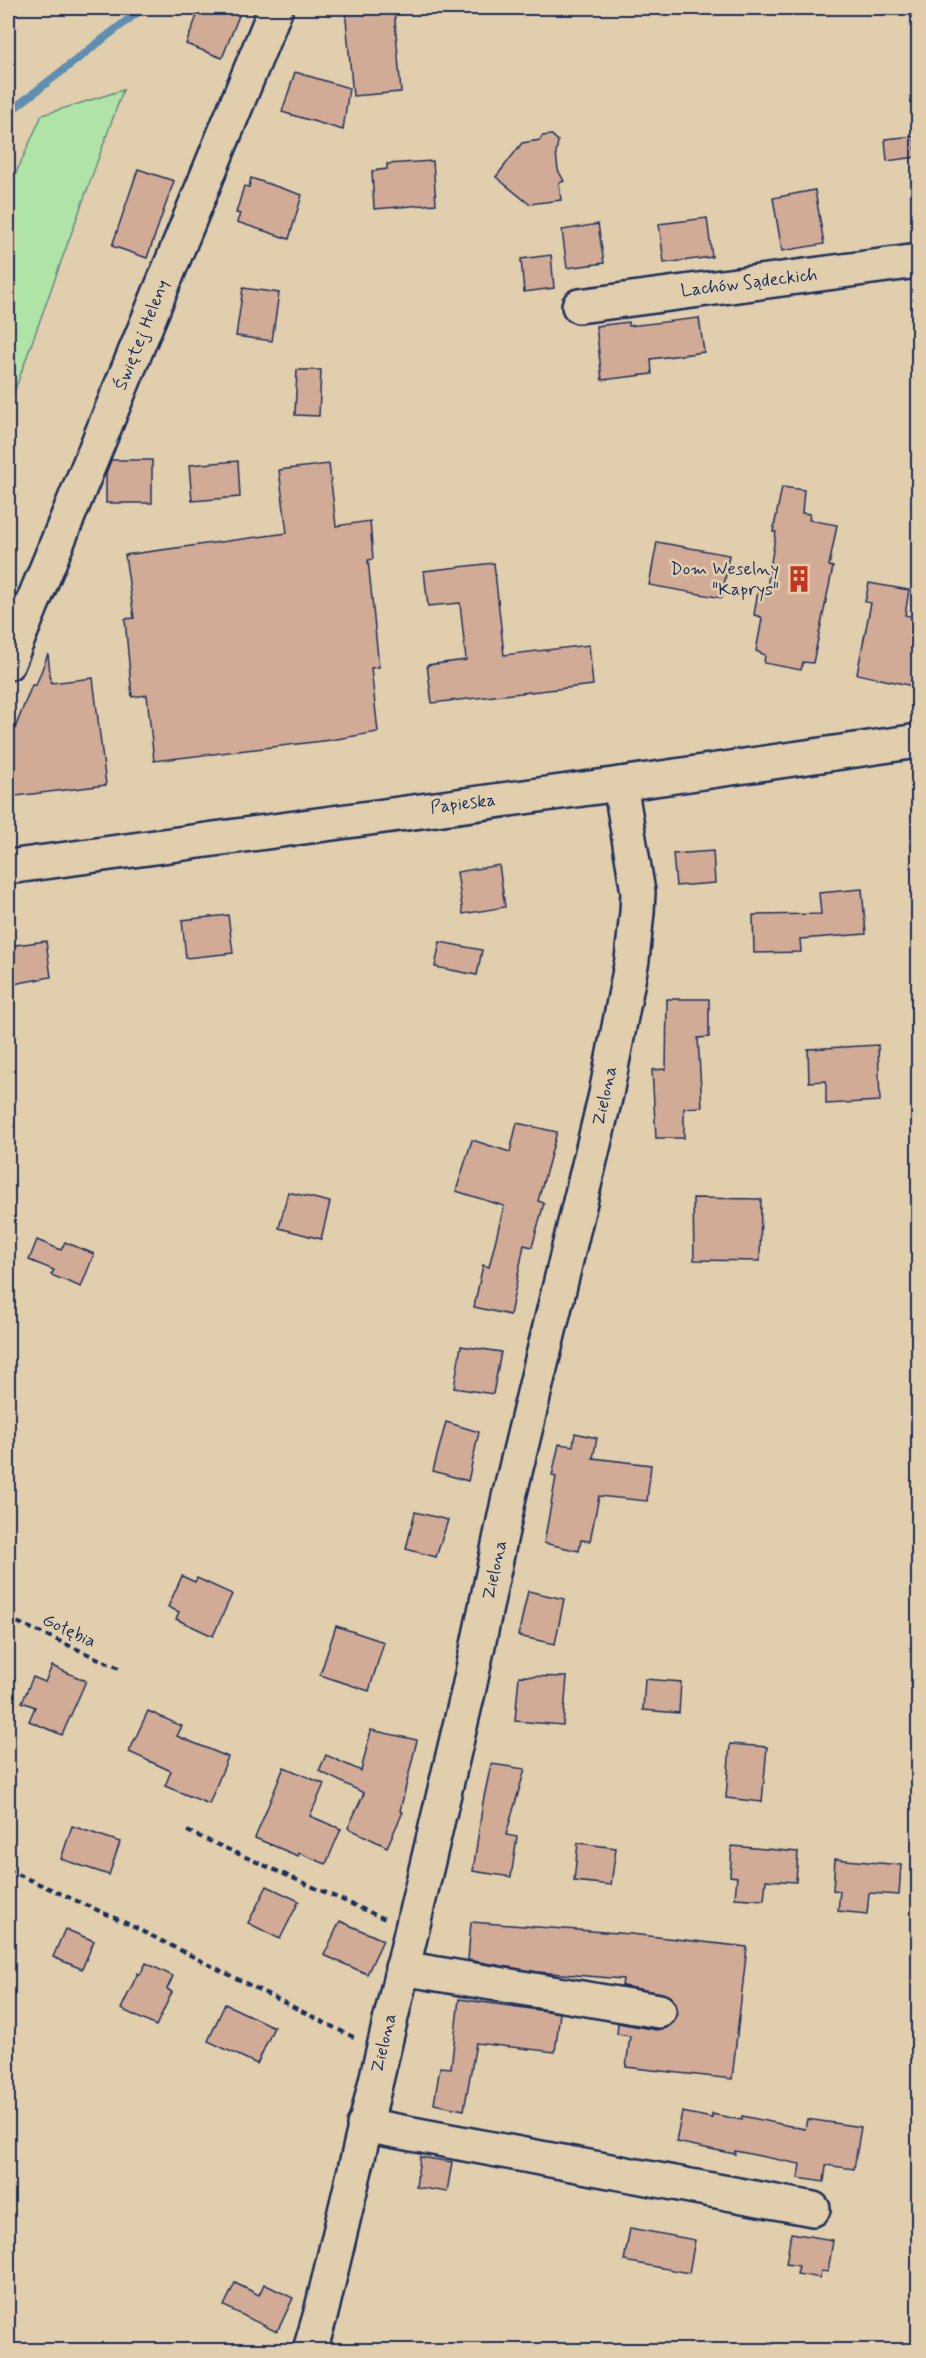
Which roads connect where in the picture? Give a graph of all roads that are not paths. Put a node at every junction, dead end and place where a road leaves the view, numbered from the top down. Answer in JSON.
{"nodes":[{"id":1,"x":276,"y":8,"type":"edge"},
{"id":2,"x":918,"y":261,"type":"edge"},
{"id":3,"x":579,"y":306,"type":"dead end"},
{"id":4,"x":8,"y":663,"type":"edge"},
{"id":5,"x":918,"y":741,"type":"edge"},
{"id":6,"x":620,"y":784,"type":"junction"},
{"id":7,"x":8,"y":867,"type":"edge"},
{"id":8,"x":402,"y":1968,"type":"junction"},
{"id":9,"x":659,"y":2011,"type":"dead end"},
{"id":10,"x":364,"y":2125,"type":"junction"},
{"id":11,"x":813,"y":2209,"type":"dead end"},
{"id":12,"x":310,"y":2350,"type":"edge"}],
"edges":[{"from":1,"to":4,"type":"street","name":"Świętej Heleny"},
{"from":2,"to":3,"type":"street","name":"Lachów Sądeckich"},
{"from":5,"to":6,"type":"street","name":"Papieska"},
{"from":6,"to":7,"type":"street","name":"Papieska"},
{"from":6,"to":8,"type":"street","name":"Zielona"},
{"from":8,"to":9,"type":"street"},
{"from":8,"to":10,"type":"street","name":"Zielona"},
{"from":10,"to":11,"type":"street"},
{"from":10,"to":12,"type":"street","name":"Zielona"}]}
